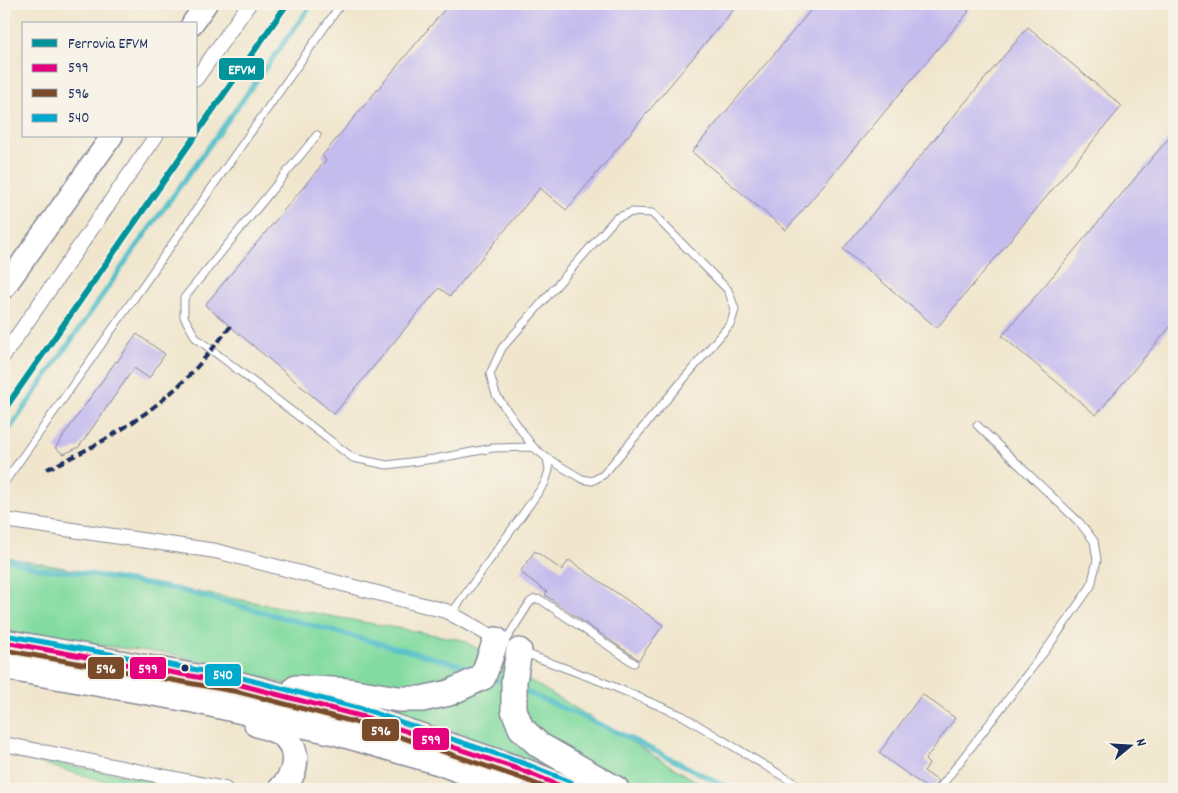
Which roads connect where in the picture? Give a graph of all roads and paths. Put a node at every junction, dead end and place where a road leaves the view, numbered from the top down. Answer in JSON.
{"nodes":[{"id":1,"x":206,"y":4,"type":"edge"},
{"id":2,"x":249,"y":4,"type":"edge"},
{"id":3,"x":341,"y":4,"type":"edge"},
{"id":4,"x":193,"y":22,"type":"edge"},
{"id":5,"x":198,"y":76,"type":"edge"},
{"id":6,"x":317,"y":135,"type":"dead end"},
{"id":7,"x":111,"y":138,"type":"edge"},
{"id":8,"x":155,"y":138,"type":"edge"},
{"id":9,"x":4,"y":288,"type":"edge"},
{"id":10,"x":4,"y":355,"type":"edge"},
{"id":11,"x":977,"y":425,"type":"dead end"},
{"id":12,"x":533,"y":447,"type":"junction"},
{"id":13,"x":547,"y":458,"type":"junction"},
{"id":14,"x":4,"y":483,"type":"edge"},
{"id":15,"x":4,"y":520,"type":"edge"},
{"id":16,"x":451,"y":614,"type":"junction"},
{"id":17,"x":4,"y":642,"type":"edge"},
{"id":18,"x":506,"y":644,"type":"junction"},
{"id":19,"x":634,"y":663,"type":"dead end"},
{"id":20,"x":4,"y":667,"type":"edge"},
{"id":21,"x":241,"y":685,"type":"junction"},
{"id":22,"x":221,"y":706,"type":"junction"},
{"id":23,"x":4,"y":744,"type":"edge"},
{"id":24,"x":225,"y":789,"type":"edge"},
{"id":25,"x":281,"y":789,"type":"edge"},
{"id":26,"x":512,"y":789,"type":"edge"},
{"id":27,"x":568,"y":789,"type":"edge"},
{"id":28,"x":616,"y":789,"type":"edge"},
{"id":29,"x":804,"y":789,"type":"edge"},
{"id":30,"x":939,"y":789,"type":"edge"}],
"edges":[{"from":1,"to":4,"type":"main road"},
{"from":2,"to":5,"type":"street"},
{"from":3,"to":14,"type":"lane"},
{"from":6,"to":12,"type":"lane"},
{"from":7,"to":9,"type":"main road"},
{"from":8,"to":10,"type":"street"},
{"from":11,"to":30,"type":"lane"},
{"from":12,"to":13,"type":"lane"},
{"from":12,"to":13,"type":"lane"},
{"from":13,"to":16,"type":"lane"},
{"from":15,"to":16,"type":"street"},
{"from":16,"to":18,"type":"street"},
{"from":17,"to":21,"type":"highway"},
{"from":18,"to":19,"type":"lane"},
{"from":18,"to":21,"type":"highway"},
{"from":18,"to":28,"type":"highway"},
{"from":18,"to":29,"type":"lane"},
{"from":20,"to":22,"type":"highway"},
{"from":21,"to":27,"type":"highway"},
{"from":22,"to":25,"type":"highway"},
{"from":22,"to":26,"type":"highway"},
{"from":23,"to":24,"type":"street"}]}
